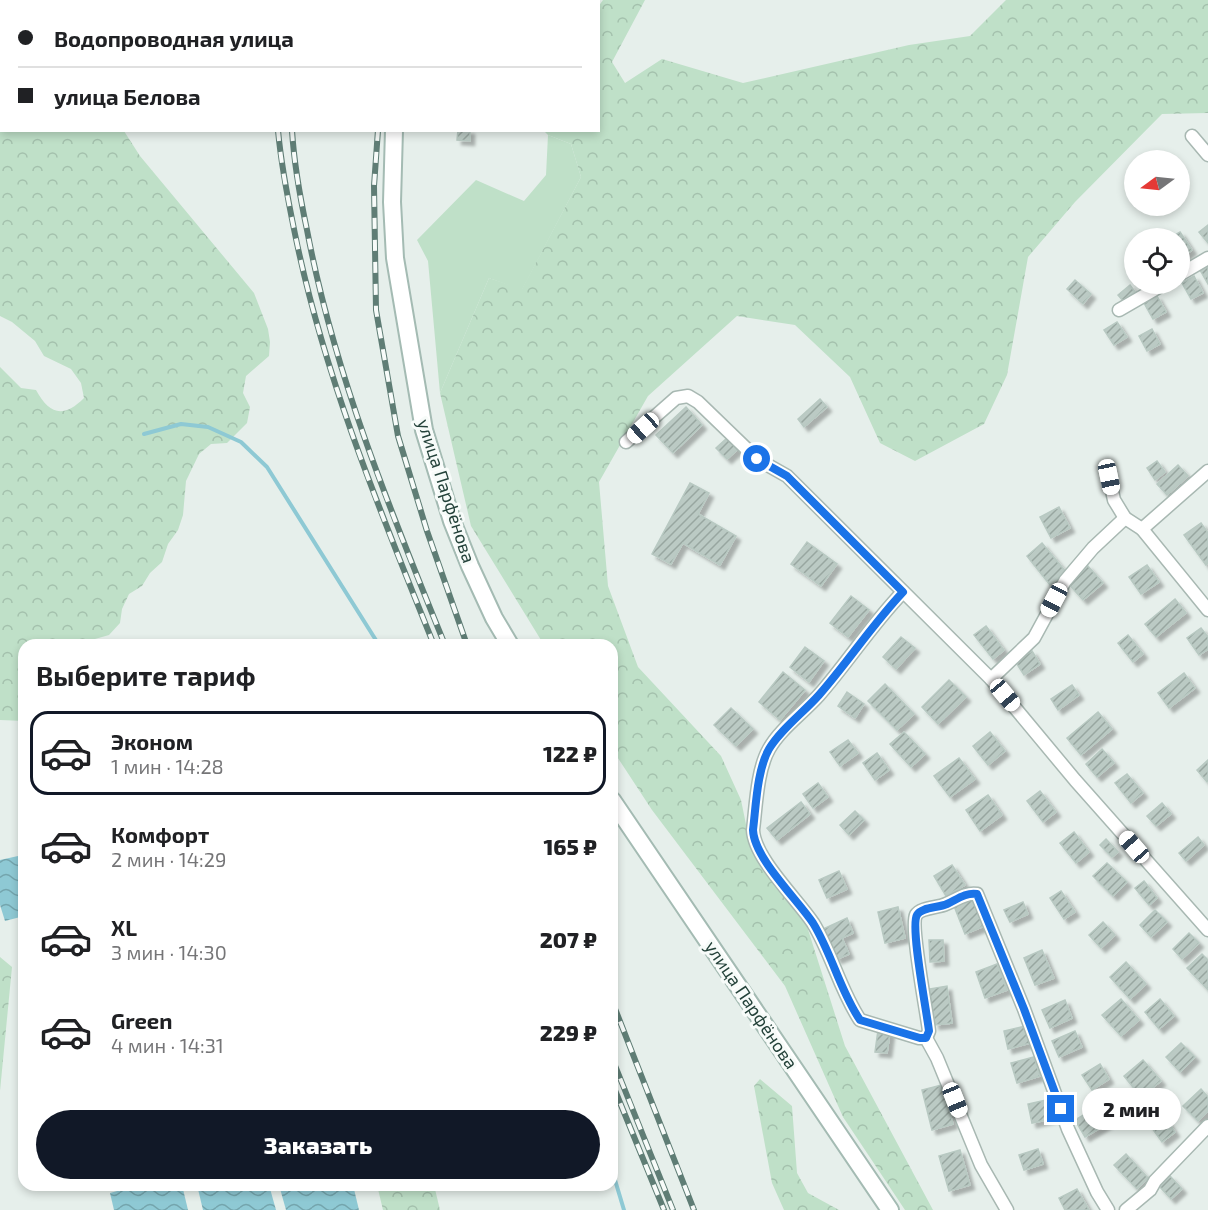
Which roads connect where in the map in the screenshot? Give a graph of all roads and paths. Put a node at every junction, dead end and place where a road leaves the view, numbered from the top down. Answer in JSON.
{"nodes":[{"id":1,"x":394,"y":132,"type":"edge"},
{"id":2,"x":1192,"y":136,"type":"dead end"},
{"id":3,"x":1208,"y":155,"type":"edge"},
{"id":4,"x":1208,"y":258,"type":"edge"},
{"id":5,"x":1190,"y":269,"type":"edge"},
{"id":6,"x":1147,"y":294,"type":"edge"},
{"id":7,"x":1119,"y":310,"type":"dead end"},
{"id":8,"x":627,"y":442,"type":"dead end"},
{"id":9,"x":1208,"y":471,"type":"edge"},
{"id":10,"x":1109,"y":477,"type":"dead end"},
{"id":11,"x":1125,"y":518,"type":"junction"},
{"id":12,"x":1142,"y":529,"type":"junction"},
{"id":13,"x":903,"y":592,"type":"junction"},
{"id":14,"x":1208,"y":610,"type":"edge"},
{"id":15,"x":506,"y":639,"type":"edge"},
{"id":16,"x":991,"y":679,"type":"junction"},
{"id":17,"x":618,"y":809,"type":"edge"},
{"id":18,"x":1208,"y":930,"type":"edge"},
{"id":19,"x":926,"y":1038,"type":"junction"},
{"id":20,"x":1208,"y":1126,"type":"edge"},
{"id":21,"x":890,"y":1210,"type":"edge"},
{"id":22,"x":1007,"y":1210,"type":"edge"},
{"id":23,"x":1108,"y":1210,"type":"edge"},
{"id":24,"x":1126,"y":1210,"type":"edge"}],
"edges":[{"from":1,"to":15,"type":"main road","name":"улица Парфёнова"},
{"from":2,"to":3,"type":"street"},
{"from":4,"to":5,"type":"street"},
{"from":6,"to":7,"type":"street"},
{"from":8,"to":13,"type":"street"},
{"from":9,"to":12,"type":"street"},
{"from":10,"to":11,"type":"street"},
{"from":11,"to":12,"type":"street"},
{"from":11,"to":16,"type":"street"},
{"from":12,"to":14,"type":"street"},
{"from":13,"to":16,"type":"street"},
{"from":13,"to":19,"type":"street"},
{"from":16,"to":18,"type":"street"},
{"from":17,"to":21,"type":"main road","name":"улица Парфёнова"},
{"from":19,"to":22,"type":"street"},
{"from":19,"to":23,"type":"street"},
{"from":20,"to":24,"type":"street"}]}
